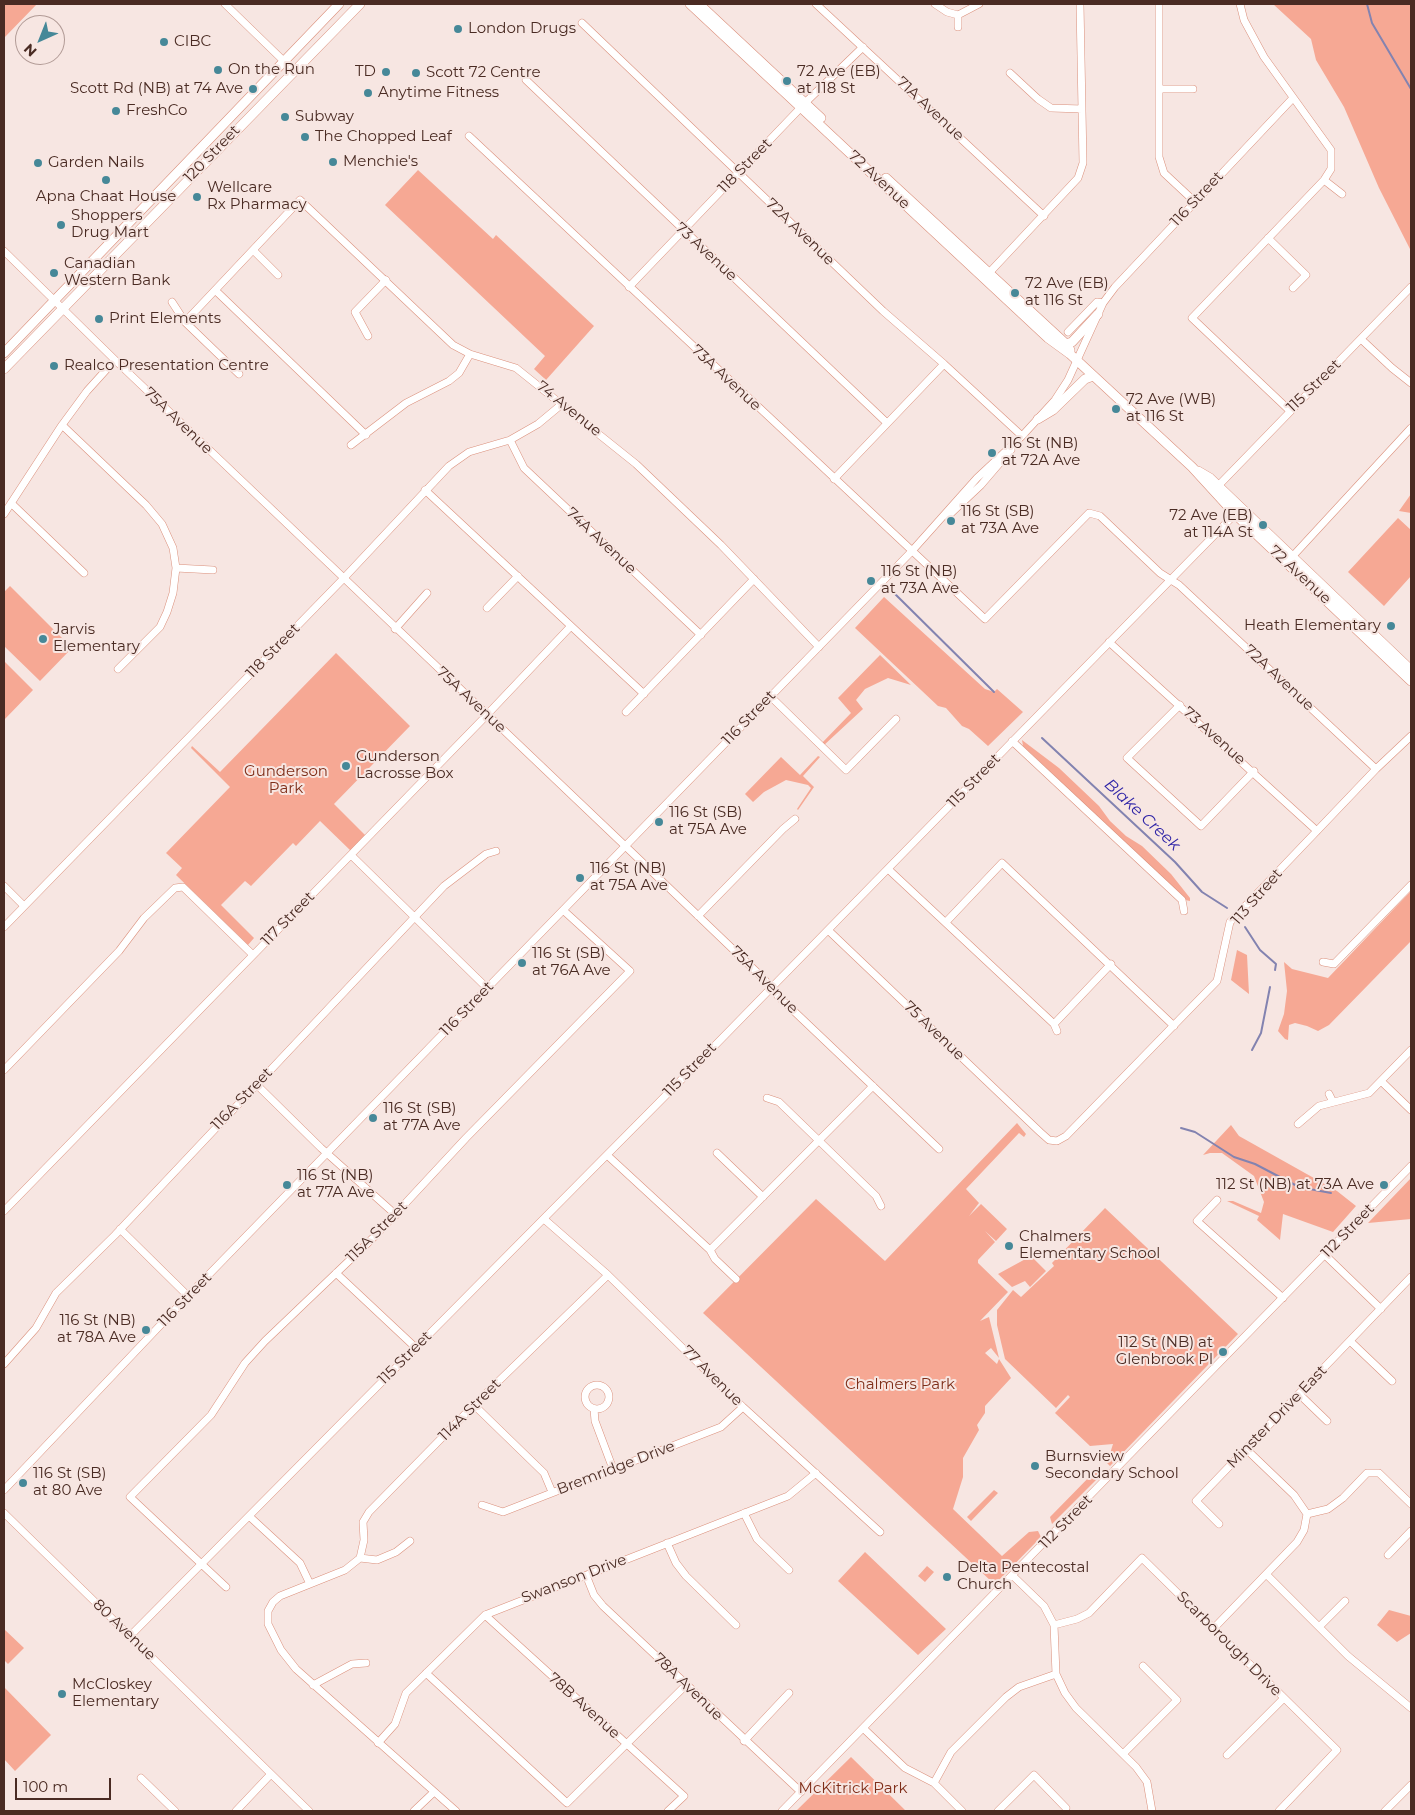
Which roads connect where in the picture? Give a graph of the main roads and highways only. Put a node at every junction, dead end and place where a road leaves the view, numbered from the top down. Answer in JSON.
{"nodes":[{"id":1,"x":339,"y":4,"type":"edge"},
{"id":2,"x":360,"y":4,"type":"edge"},
{"id":3,"x":690,"y":4,"type":"edge"},
{"id":4,"x":699,"y":4,"type":"edge"},
{"id":5,"x":803,"y":106,"type":"junction"},
{"id":6,"x":202,"y":146,"type":"junction"},
{"id":7,"x":168,"y":182,"type":"junction"},
{"id":8,"x":178,"y":189,"type":"junction"},
{"id":9,"x":142,"y":227,"type":"junction"},
{"id":10,"x":1098,"y":314,"type":"road end"},
{"id":11,"x":1066,"y":344,"type":"junction"},
{"id":12,"x":4,"y":353,"type":"edge"},
{"id":13,"x":1073,"y":357,"type":"junction"},
{"id":14,"x":4,"y":369,"type":"edge"},
{"id":15,"x":1093,"y":376,"type":"junction"},
{"id":16,"x":1038,"y":419,"type":"road end"},
{"id":17,"x":1192,"y":467,"type":"junction"},
{"id":18,"x":1411,"y":670,"type":"edge"},
{"id":19,"x":1411,"y":681,"type":"edge"}],
"edges":[{"from":1,"to":6,"type":"main road","name":"120 Street"},
{"from":2,"to":8,"type":"main road","name":"120 Street"},
{"from":3,"to":5,"type":"main road","name":"72 Avenue"},
{"from":4,"to":5,"type":"main road","name":"72 Avenue"},
{"from":5,"to":11,"type":"main road","name":"72 Avenue"},
{"from":5,"to":13,"type":"main road","name":"72 Avenue"},
{"from":6,"to":7,"type":"main road","name":"120 Street"},
{"from":6,"to":8,"type":"main road"},
{"from":7,"to":9,"type":"main road"},
{"from":7,"to":12,"type":"main road","name":"120 Street"},
{"from":8,"to":9,"type":"main road","name":"120 Street"},
{"from":9,"to":14,"type":"main road","name":"120 Street"},
{"from":10,"to":11,"type":"main road"},
{"from":11,"to":13,"type":"main road","name":"72 Avenue"},
{"from":13,"to":15,"type":"main road","name":"72 Avenue"},
{"from":15,"to":16,"type":"main road"},
{"from":15,"to":17,"type":"main road","name":"72 Avenue"},
{"from":17,"to":18,"type":"main road","name":"72 Avenue"},
{"from":17,"to":19,"type":"main road","name":"72 Avenue"}]}
